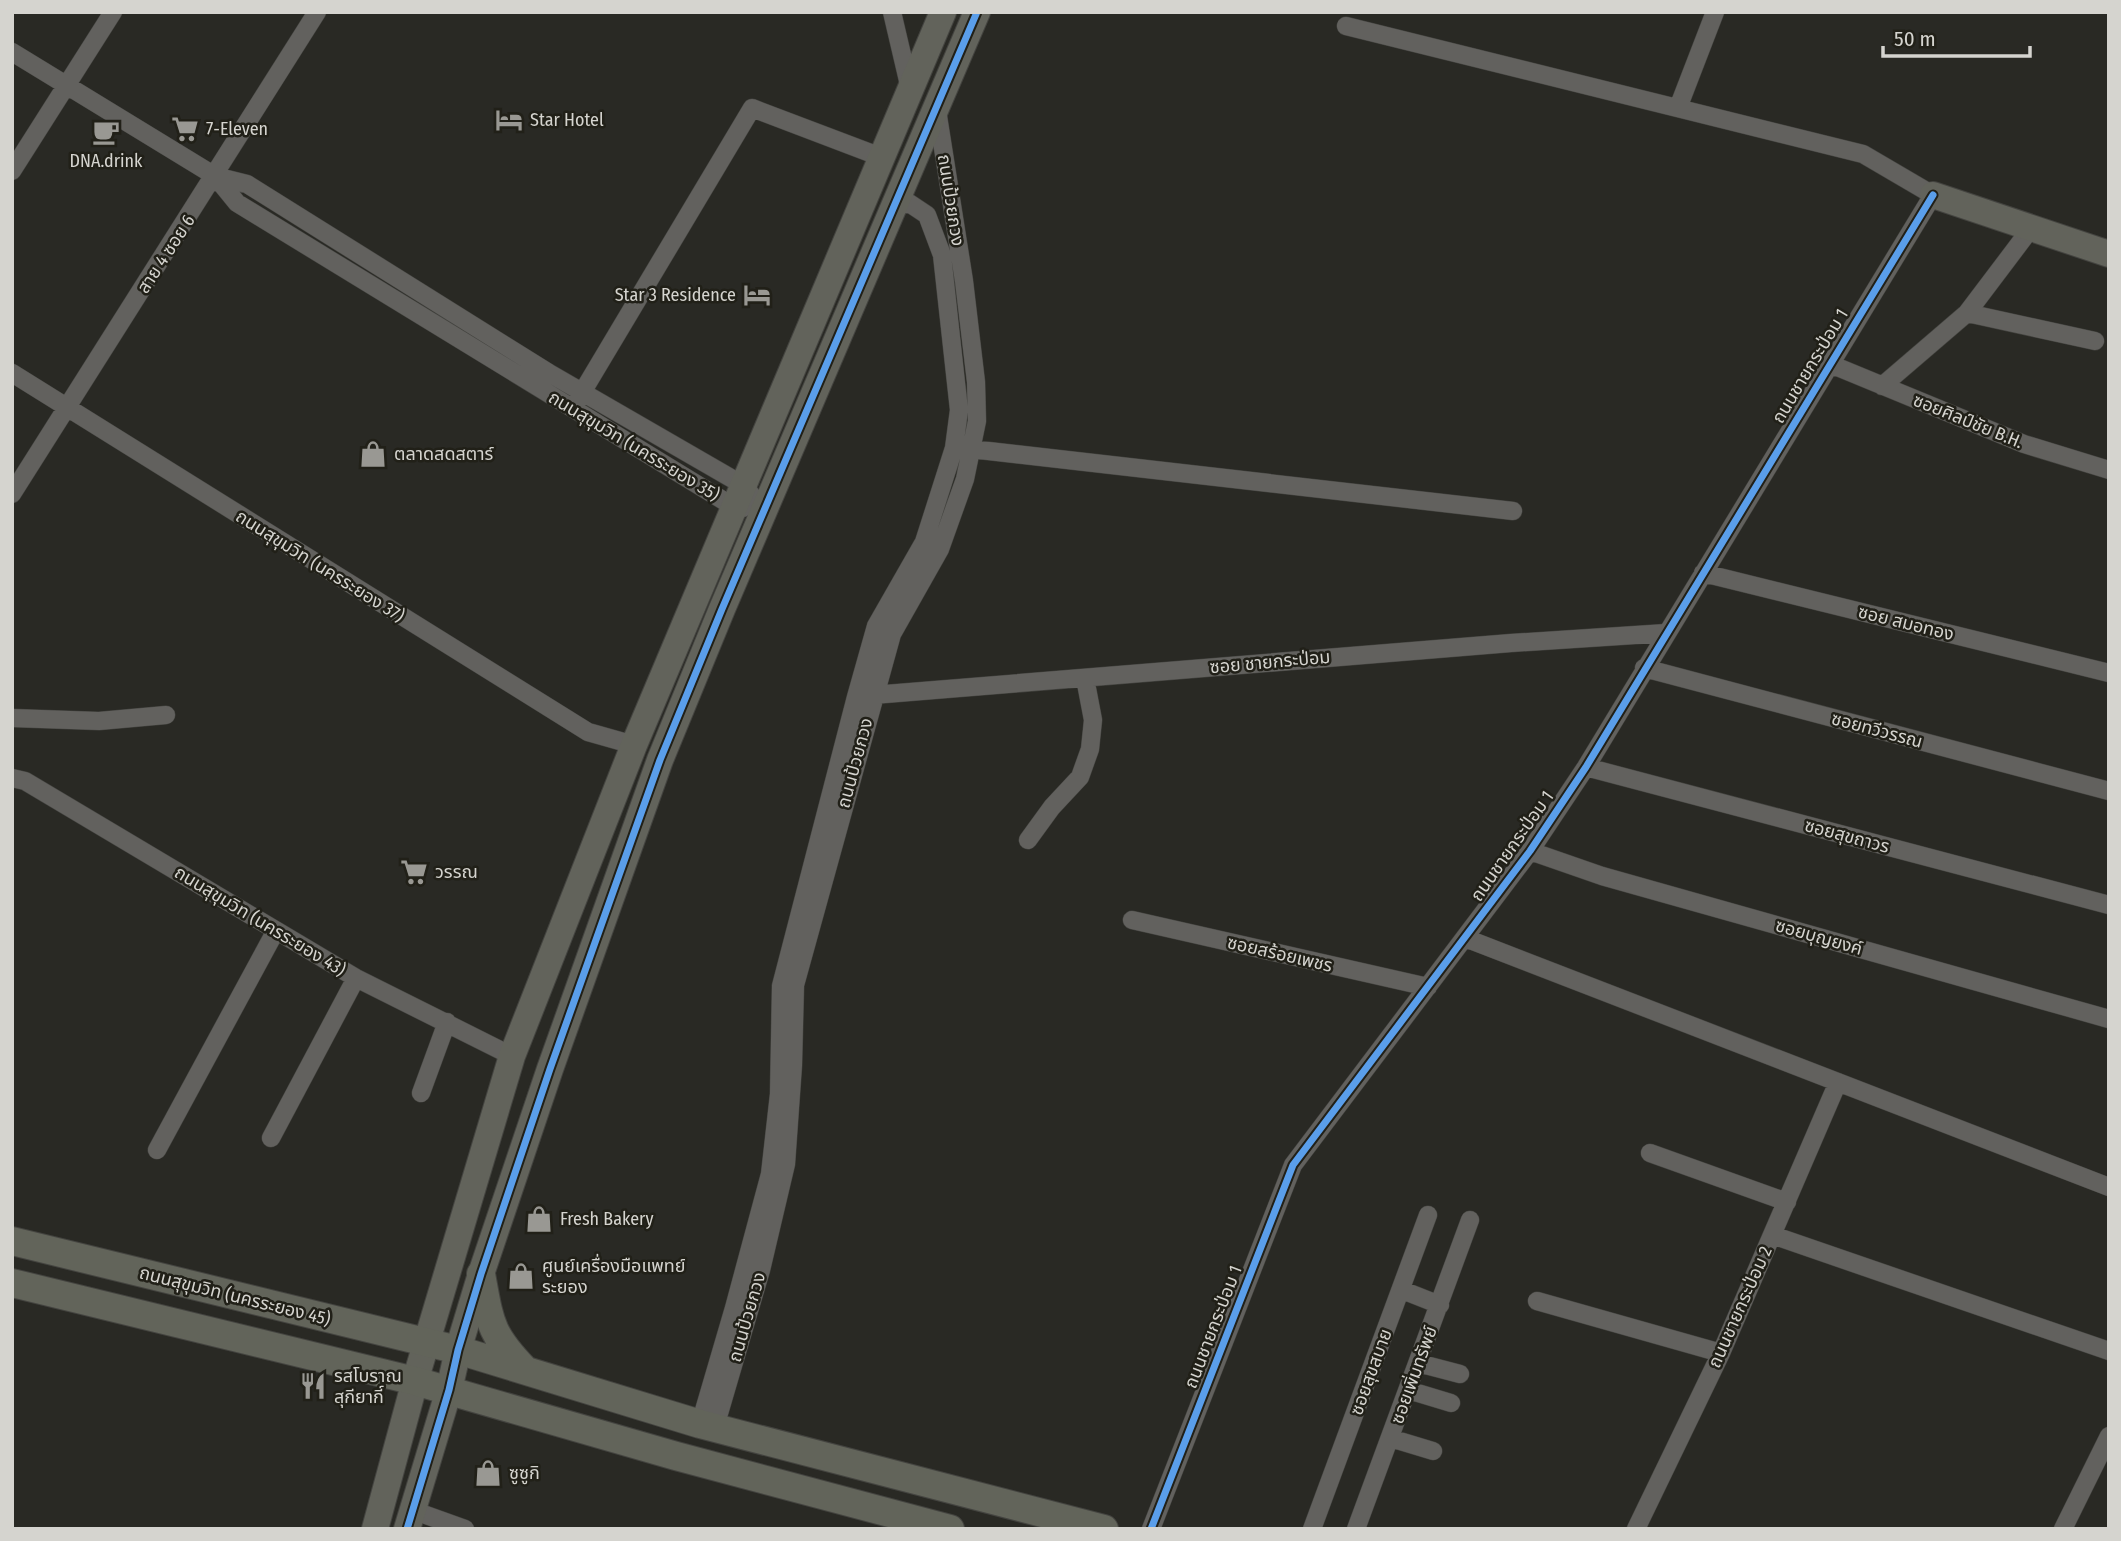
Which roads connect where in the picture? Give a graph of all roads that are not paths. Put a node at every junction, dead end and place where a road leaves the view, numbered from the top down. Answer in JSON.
{"nodes":[{"id":1,"x":113,"y":12,"type":"edge"},
{"id":2,"x":317,"y":12,"type":"edge"},
{"id":3,"x":892,"y":12,"type":"edge"},
{"id":4,"x":943,"y":12,"type":"edge"},
{"id":5,"x":977,"y":12,"type":"edge"},
{"id":6,"x":1715,"y":12,"type":"edge"},
{"id":7,"x":1346,"y":26,"type":"dead end"},
{"id":8,"x":12,"y":52,"type":"edge"},
{"id":9,"x":67,"y":85,"type":"junction"},
{"id":10,"x":910,"y":89,"type":"junction"},
{"id":11,"x":936,"y":107,"type":"junction"},
{"id":12,"x":1678,"y":108,"type":"junction"},
{"id":13,"x":881,"y":157,"type":"junction"},
{"id":14,"x":12,"y":171,"type":"edge"},
{"id":15,"x":215,"y":176,"type":"junction"},
{"id":16,"x":1933,"y":195,"type":"junction"},
{"id":17,"x":893,"y":208,"type":"junction"},
{"id":18,"x":2032,"y":227,"type":"junction"},
{"id":19,"x":933,"y":232,"type":"junction"},
{"id":20,"x":959,"y":247,"type":"junction"},
{"id":21,"x":2109,"y":254,"type":"edge"},
{"id":22,"x":1966,"y":313,"type":"junction"},
{"id":23,"x":2095,"y":341,"type":"dead end"},
{"id":24,"x":1830,"y":364,"type":"junction"},
{"id":25,"x":12,"y":373,"type":"edge"},
{"id":26,"x":1882,"y":386,"type":"junction"},
{"id":27,"x":583,"y":392,"type":"junction"},
{"id":28,"x":68,"y":407,"type":"junction"},
{"id":29,"x":573,"y":408,"type":"junction"},
{"id":30,"x":971,"y":449,"type":"junction"},
{"id":31,"x":2109,"y":470,"type":"edge"},
{"id":32,"x":12,"y":494,"type":"edge"},
{"id":33,"x":739,"y":496,"type":"junction"},
{"id":34,"x":764,"y":510,"type":"junction"},
{"id":35,"x":1513,"y":511,"type":"dead end"},
{"id":36,"x":1703,"y":573,"type":"junction"},
{"id":37,"x":1666,"y":633,"type":"junction"},
{"id":38,"x":1644,"y":668,"type":"junction"},
{"id":39,"x":2109,"y":673,"type":"edge"},
{"id":40,"x":1085,"y":678,"type":"junction"},
{"id":41,"x":873,"y":695,"type":"junction"},
{"id":42,"x":166,"y":715,"type":"dead end"},
{"id":43,"x":12,"y":718,"type":"edge"},
{"id":44,"x":634,"y":745,"type":"junction"},
{"id":45,"x":1586,"y":767,"type":"junction"},
{"id":46,"x":12,"y":778,"type":"edge"},
{"id":47,"x":2109,"y":791,"type":"edge"},
{"id":48,"x":1028,"y":840,"type":"dead end"},
{"id":49,"x":1530,"y":851,"type":"junction"},
{"id":50,"x":2109,"y":905,"type":"edge"},
{"id":51,"x":1132,"y":920,"type":"dead end"},
{"id":52,"x":275,"y":932,"type":"junction"},
{"id":53,"x":1465,"y":938,"type":"junction"},
{"id":54,"x":356,"y":978,"type":"junction"},
{"id":55,"x":1428,"y":987,"type":"junction"},
{"id":56,"x":2109,"y":1018,"type":"edge"},
{"id":57,"x":447,"y":1022,"type":"junction"},
{"id":58,"x":512,"y":1056,"type":"junction"},
{"id":59,"x":1838,"y":1082,"type":"junction"},
{"id":60,"x":421,"y":1093,"type":"dead end"},
{"id":61,"x":271,"y":1138,"type":"dead end"},
{"id":62,"x":157,"y":1150,"type":"dead end"},
{"id":63,"x":1650,"y":1153,"type":"dead end"},
{"id":64,"x":2109,"y":1187,"type":"edge"},
{"id":65,"x":1787,"y":1202,"type":"junction"},
{"id":66,"x":1428,"y":1215,"type":"dead end"},
{"id":67,"x":1470,"y":1220,"type":"dead end"},
{"id":68,"x":1772,"y":1236,"type":"junction"},
{"id":69,"x":12,"y":1241,"type":"edge"},
{"id":70,"x":481,"y":1274,"type":"junction"},
{"id":71,"x":12,"y":1283,"type":"edge"},
{"id":72,"x":1402,"y":1290,"type":"junction"},
{"id":73,"x":1537,"y":1301,"type":"dead end"},
{"id":74,"x":1440,"y":1305,"type":"junction"},
{"id":75,"x":426,"y":1343,"type":"junction"},
{"id":76,"x":458,"y":1350,"type":"junction"},
{"id":77,"x":2109,"y":1352,"type":"edge"},
{"id":78,"x":1721,"y":1353,"type":"junction"},
{"id":79,"x":1418,"y":1363,"type":"junction"},
{"id":80,"x":526,"y":1371,"type":"junction"},
{"id":81,"x":1460,"y":1374,"type":"dead end"},
{"id":82,"x":415,"y":1381,"type":"junction"},
{"id":83,"x":449,"y":1390,"type":"junction"},
{"id":84,"x":1408,"y":1390,"type":"junction"},
{"id":85,"x":1451,"y":1403,"type":"dead end"},
{"id":86,"x":708,"y":1426,"type":"junction"},
{"id":87,"x":2109,"y":1436,"type":"edge"},
{"id":88,"x":1390,"y":1438,"type":"junction"},
{"id":89,"x":1433,"y":1451,"type":"dead end"},
{"id":90,"x":409,"y":1519,"type":"edge"},
{"id":91,"x":375,"y":1529,"type":"edge"},
{"id":92,"x":465,"y":1529,"type":"edge"},
{"id":93,"x":950,"y":1529,"type":"edge"},
{"id":94,"x":1104,"y":1529,"type":"edge"},
{"id":95,"x":1151,"y":1529,"type":"edge"},
{"id":96,"x":1312,"y":1529,"type":"edge"},
{"id":97,"x":1356,"y":1529,"type":"edge"},
{"id":98,"x":1636,"y":1529,"type":"edge"},
{"id":99,"x":2063,"y":1529,"type":"edge"}],
"edges":[{"from":1,"to":9,"type":"street"},
{"from":2,"to":15,"type":"street","name":"สาย 4 ซอย 6"},
{"from":3,"to":10,"type":"street"},
{"from":4,"to":10,"type":"street"},
{"from":5,"to":11,"type":"street"},
{"from":6,"to":12,"type":"street"},
{"from":7,"to":12,"type":"street"},
{"from":8,"to":9,"type":"street","name":"ถนนสุขุมวิท (นครระยอง 35)"},
{"from":9,"to":14,"type":"street"},
{"from":9,"to":15,"type":"street","name":"ถนนสุขุมวิท (นครระยอง 35)"},
{"from":10,"to":13,"type":"street"},
{"from":11,"to":17,"type":"street"},
{"from":11,"to":20,"type":"street","name":"ถนนป้วยกวง"},
{"from":12,"to":16,"type":"street"},
{"from":13,"to":27,"type":"street"},
{"from":13,"to":33,"type":"street"},
{"from":15,"to":27,"type":"street","name":"ถนนสุขุมวิท (นครระยอง 35)"},
{"from":15,"to":28,"type":"street","name":"สาย 4 ซอย 6"},
{"from":15,"to":29,"type":"street","name":"ถนนสุขุมวิท (นครระยอง 35)"},
{"from":16,"to":18,"type":"street"},
{"from":16,"to":24,"type":"street","name":"ถนนชายกระป่อม 1"},
{"from":17,"to":19,"type":"street","name":"ถนนป้วยกวง"},
{"from":17,"to":34,"type":"street"},
{"from":18,"to":21,"type":"street"},
{"from":18,"to":22,"type":"street"},
{"from":19,"to":20,"type":"street"},
{"from":19,"to":86,"type":"street","name":"ถนนป้วยกวง"},
{"from":20,"to":30,"type":"street","name":"ถนนป้วยกวง"},
{"from":22,"to":23,"type":"street"},
{"from":22,"to":26,"type":"street"},
{"from":24,"to":26,"type":"street","name":"ซอยศิลป์ชัย B.H."},
{"from":24,"to":36,"type":"street","name":"ถนนชายกระป่อม 1"},
{"from":25,"to":28,"type":"street","name":"ถนนสุขุมวิท (นครระยอง 37)"},
{"from":26,"to":31,"type":"street","name":"ซอยศิลป์ชัย B.H."},
{"from":27,"to":29,"type":"street"},
{"from":27,"to":33,"type":"street","name":"ถนนสุขุมวิท (นครระยอง 35)"},
{"from":28,"to":32,"type":"street","name":"สาย 4 ซอย 6"},
{"from":28,"to":44,"type":"street","name":"ถนนสุขุมวิท (นครระยอง 37)"},
{"from":29,"to":33,"type":"street","name":"ถนนสุขุมวิท (นครระยอง 35)"},
{"from":30,"to":35,"type":"street"},
{"from":30,"to":41,"type":"street","name":"ถนนป้วยกวง"},
{"from":33,"to":34,"type":"street","name":"ถนนสุขุมวิท (นครระยอง 35)"},
{"from":33,"to":44,"type":"street"},
{"from":34,"to":70,"type":"street"},
{"from":36,"to":37,"type":"street","name":"ถนนชายกระป่อม 1"},
{"from":36,"to":39,"type":"street","name":"ซอย สมอทอง"},
{"from":37,"to":38,"type":"street","name":"ถนนชายกระป่อม 1"},
{"from":37,"to":40,"type":"street","name":"ซอย ชายกระป่อม"},
{"from":38,"to":45,"type":"street","name":"ถนนชายกระป่อม 1"},
{"from":38,"to":47,"type":"street","name":"ซอยทวีวรรณ"},
{"from":40,"to":41,"type":"street","name":"ซอย ชายกระป่อม"},
{"from":40,"to":48,"type":"street"},
{"from":41,"to":86,"type":"street","name":"ถนนป้วยกวง"},
{"from":42,"to":43,"type":"street"},
{"from":44,"to":58,"type":"street"},
{"from":45,"to":49,"type":"street","name":"ถนนชายกระป่อม 1"},
{"from":45,"to":50,"type":"street","name":"ซอยสุขถาวร"},
{"from":46,"to":52,"type":"street","name":"ถนนสุขุมวิท (นครระยอง 43)"},
{"from":49,"to":53,"type":"street","name":"ถนนชายกระป่อม 1"},
{"from":49,"to":56,"type":"street","name":"ซอยบุญยงค์"},
{"from":51,"to":55,"type":"street","name":"ซอยสร้อยเพชร"},
{"from":52,"to":54,"type":"street","name":"ถนนสุขุมวิท (นครระยอง 43)"},
{"from":52,"to":62,"type":"street"},
{"from":53,"to":55,"type":"street","name":"ถนนชายกระป่อม 1"},
{"from":53,"to":59,"type":"street"},
{"from":54,"to":57,"type":"street","name":"ถนนสุขุมวิท (นครระยอง 43)"},
{"from":54,"to":61,"type":"street"},
{"from":55,"to":95,"type":"street","name":"ถนนชายกระป่อม 1"},
{"from":57,"to":58,"type":"street","name":"ถนนสุขุมวิท (นครระยอง 43)"},
{"from":57,"to":60,"type":"street"},
{"from":58,"to":75,"type":"street"},
{"from":59,"to":64,"type":"street"},
{"from":59,"to":65,"type":"street","name":"ถนนชายกระป่อม 2"},
{"from":63,"to":65,"type":"street"},
{"from":65,"to":68,"type":"street","name":"ถนนชายกระป่อม 2"},
{"from":66,"to":72,"type":"street","name":"ซอยสุขสบาย"},
{"from":67,"to":74,"type":"street","name":"ซอยเพิ่มทรัพย์"},
{"from":68,"to":77,"type":"street"},
{"from":68,"to":78,"type":"street","name":"ถนนชายกระป่อม 2"},
{"from":69,"to":75,"type":"main road","name":"ถนนสุขุมวิท (นครระยอง 45)"},
{"from":70,"to":76,"type":"street"},
{"from":70,"to":80,"type":"main road"},
{"from":71,"to":82,"type":"main road"},
{"from":72,"to":74,"type":"street"},
{"from":72,"to":96,"type":"street","name":"ซอยสุขสบาย"},
{"from":73,"to":78,"type":"street"},
{"from":74,"to":79,"type":"street","name":"ซอยเพิ่มทรัพย์"},
{"from":75,"to":76,"type":"main road","name":"ถนนสุขุมวิท (นครระยอง 45)"},
{"from":75,"to":82,"type":"street"},
{"from":76,"to":80,"type":"main road","name":"ถนนสุขุมวิท (นครระยอง 45)"},
{"from":76,"to":83,"type":"street"},
{"from":78,"to":98,"type":"street","name":"ถนนชายกระป่อม 2"},
{"from":79,"to":81,"type":"street"},
{"from":79,"to":84,"type":"street","name":"ซอยเพิ่มทรัพย์"},
{"from":80,"to":86,"type":"main road","name":"ถนนสุขุมวิท (นครระยอง 45)"},
{"from":82,"to":83,"type":"main road"},
{"from":82,"to":91,"type":"street"},
{"from":83,"to":90,"type":"street"},
{"from":83,"to":93,"type":"main road"},
{"from":84,"to":85,"type":"street"},
{"from":84,"to":88,"type":"street","name":"ซอยเพิ่มทรัพย์"},
{"from":86,"to":94,"type":"main road","name":"ถนนสุขุมวิท (นครระยอง 45)"},
{"from":87,"to":99,"type":"street"},
{"from":88,"to":89,"type":"street"},
{"from":88,"to":97,"type":"street","name":"ซอยเพิ่มทรัพย์"},
{"from":90,"to":92,"type":"street"}]}
